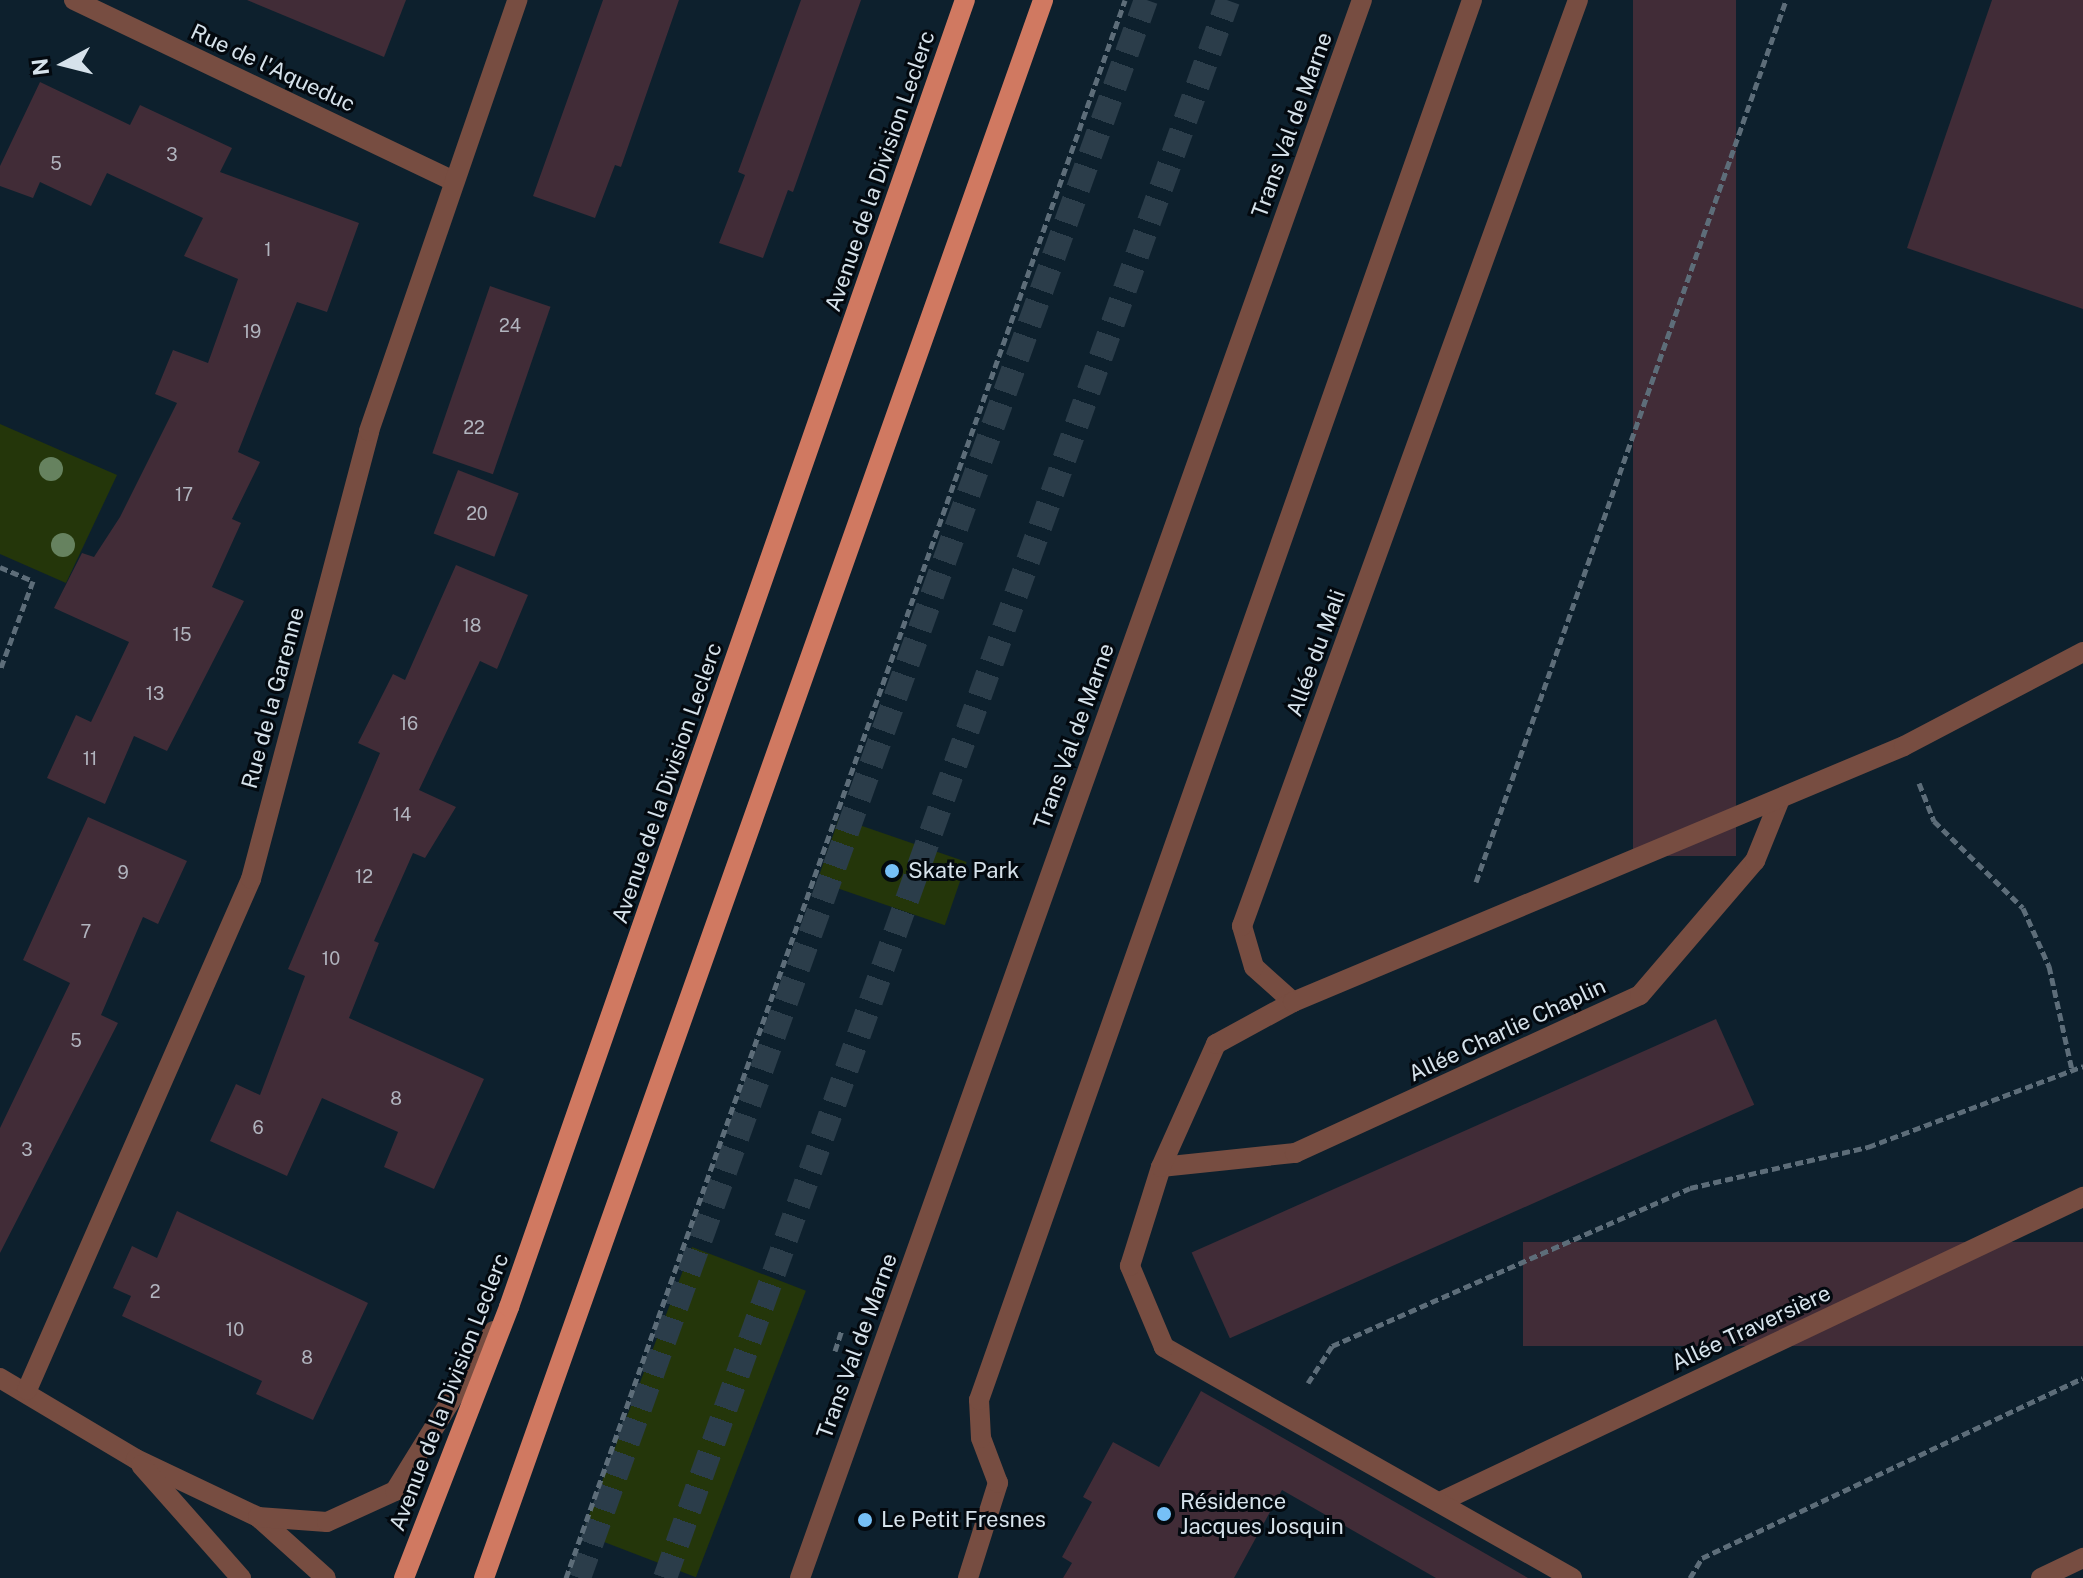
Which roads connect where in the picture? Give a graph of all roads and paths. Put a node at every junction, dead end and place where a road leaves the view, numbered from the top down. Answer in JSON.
{"nodes":[{"id":1,"x":74,"y":0,"type":"edge"},
{"id":2,"x":517,"y":0,"type":"edge"},
{"id":3,"x":965,"y":0,"type":"edge"},
{"id":4,"x":1043,"y":0,"type":"edge"},
{"id":5,"x":1125,"y":0,"type":"edge"},
{"id":6,"x":1362,"y":0,"type":"edge"},
{"id":7,"x":1472,"y":0,"type":"edge"},
{"id":8,"x":1578,"y":0,"type":"edge"},
{"id":9,"x":1786,"y":0,"type":"edge"},
{"id":10,"x":452,"y":180,"type":"junction"},
{"id":11,"x":0,"y":567,"type":"edge"},
{"id":12,"x":2083,"y":652,"type":"edge"},
{"id":13,"x":0,"y":670,"type":"edge"},
{"id":14,"x":1904,"y":746,"type":"junction"},
{"id":15,"x":1780,"y":799,"type":"junction"},
{"id":16,"x":1474,"y":926,"type":"junction"},
{"id":17,"x":1293,"y":1002,"type":"junction"},
{"id":18,"x":2083,"y":1066,"type":"edge"},
{"id":19,"x":2072,"y":1070,"type":"junction"},
{"id":20,"x":1161,"y":1167,"type":"junction"},
{"id":21,"x":2083,"y":1197,"type":"edge"},
{"id":22,"x":509,"y":1307,"type":"junction"},
{"id":23,"x":0,"y":1378,"type":"edge"},
{"id":24,"x":2083,"y":1378,"type":"edge"},
{"id":25,"x":27,"y":1390,"type":"junction"},
{"id":26,"x":1288,"y":1414,"type":"junction"},
{"id":27,"x":136,"y":1459,"type":"junction"},
{"id":28,"x":1440,"y":1502,"type":"junction"},
{"id":29,"x":258,"y":1517,"type":"junction"},
{"id":30,"x":2083,"y":1558,"type":"edge"},
{"id":31,"x":241,"y":1578,"type":"edge"},
{"id":32,"x":326,"y":1578,"type":"edge"},
{"id":33,"x":404,"y":1578,"type":"edge"},
{"id":34,"x":484,"y":1578,"type":"edge"},
{"id":35,"x":566,"y":1578,"type":"edge"},
{"id":36,"x":800,"y":1578,"type":"edge"},
{"id":37,"x":968,"y":1578,"type":"edge"},
{"id":38,"x":1572,"y":1578,"type":"edge"},
{"id":39,"x":1690,"y":1578,"type":"edge"},
{"id":40,"x":2041,"y":1578,"type":"edge"}],
"edges":[{"from":1,"to":10,"type":"street","name":"Rue de l'Aqueduc"},
{"from":2,"to":10,"type":"street","name":"Rue de la Garenne"},
{"from":3,"to":22,"type":"main road","name":"Avenue de la Division Leclerc"},
{"from":4,"to":34,"type":"main road"},
{"from":5,"to":35,"type":"path"},
{"from":6,"to":36,"type":"street","name":"Trans Val de Marne"},
{"from":7,"to":37,"type":"street"},
{"from":8,"to":17,"type":"street","name":"Allée du Mali"},
{"from":9,"to":16,"type":"path"},
{"from":10,"to":25,"type":"street","name":"Rue de la Garenne"},
{"from":11,"to":13,"type":"path"},
{"from":12,"to":14,"type":"street"},
{"from":14,"to":15,"type":"street"},
{"from":14,"to":19,"type":"path"},
{"from":15,"to":16,"type":"street"},
{"from":15,"to":20,"type":"street","name":"Allée Charlie Chaplin"},
{"from":16,"to":17,"type":"street"},
{"from":17,"to":20,"type":"street"},
{"from":18,"to":19,"type":"path"},
{"from":19,"to":26,"type":"path"},
{"from":20,"to":26,"type":"street"},
{"from":21,"to":28,"type":"street","name":"Allée Traversière"},
{"from":22,"to":29,"type":"street"},
{"from":22,"to":33,"type":"main road","name":"Avenue de la Division Leclerc"},
{"from":23,"to":25,"type":"street"},
{"from":24,"to":39,"type":"path"},
{"from":25,"to":27,"type":"street"},
{"from":26,"to":28,"type":"street"},
{"from":27,"to":29,"type":"street"},
{"from":27,"to":31,"type":"street"},
{"from":28,"to":38,"type":"street"},
{"from":29,"to":32,"type":"street"},
{"from":30,"to":40,"type":"street"}]}
